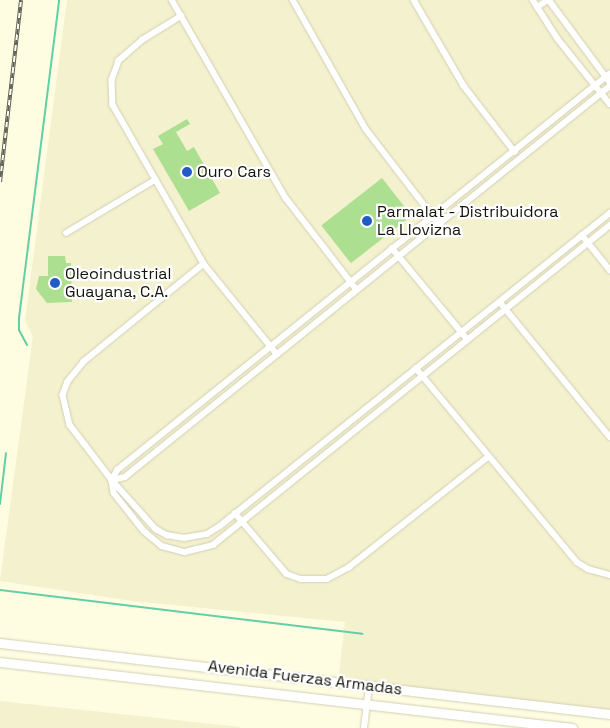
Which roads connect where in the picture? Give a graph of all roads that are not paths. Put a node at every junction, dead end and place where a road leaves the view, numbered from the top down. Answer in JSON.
{"nodes":[{"id":1,"x":172,"y":0,"type":"edge"},
{"id":2,"x":293,"y":0,"type":"edge"},
{"id":3,"x":414,"y":0,"type":"edge"},
{"id":4,"x":533,"y":0,"type":"edge"},
{"id":5,"x":548,"y":0,"type":"edge"},
{"id":6,"x":537,"y":7,"type":"junction"},
{"id":7,"x":182,"y":16,"type":"junction"},
{"id":8,"x":609,"y":80,"type":"edge"},
{"id":9,"x":595,"y":86,"type":"junction"},
{"id":10,"x":601,"y":93,"type":"junction"},
{"id":11,"x":610,"y":104,"type":"edge"},
{"id":12,"x":514,"y":151,"type":"junction"},
{"id":13,"x":520,"y":158,"type":"junction"},
{"id":14,"x":155,"y":180,"type":"junction"},
{"id":15,"x":610,"y":212,"type":"edge"},
{"id":16,"x":432,"y":216,"type":"junction"},
{"id":17,"x":439,"y":224,"type":"junction"},
{"id":18,"x":610,"y":225,"type":"edge"},
{"id":19,"x":66,"y":233,"type":"dead end"},
{"id":20,"x":582,"y":235,"type":"junction"},
{"id":21,"x":588,"y":242,"type":"junction"},
{"id":22,"x":392,"y":248,"type":"junction"},
{"id":23,"x":398,"y":256,"type":"junction"},
{"id":24,"x":204,"y":264,"type":"junction"},
{"id":25,"x":610,"y":270,"type":"edge"},
{"id":26,"x":350,"y":282,"type":"junction"},
{"id":27,"x":356,"y":290,"type":"junction"},
{"id":28,"x":500,"y":302,"type":"junction"},
{"id":29,"x":506,"y":310,"type":"junction"},
{"id":30,"x":461,"y":332,"type":"junction"},
{"id":31,"x":468,"y":340,"type":"junction"},
{"id":32,"x":270,"y":347,"type":"junction"},
{"id":33,"x":276,"y":354,"type":"junction"},
{"id":34,"x":416,"y":368,"type":"junction"},
{"id":35,"x":424,"y":376,"type":"junction"},
{"id":36,"x":331,"y":435,"type":"junction"},
{"id":37,"x":610,"y":437,"type":"edge"},
{"id":38,"x":338,"y":444,"type":"junction"},
{"id":39,"x":488,"y":457,"type":"junction"},
{"id":40,"x":112,"y":480,"type":"junction"},
{"id":41,"x":235,"y":513,"type":"junction"},
{"id":42,"x":243,"y":523,"type":"junction"},
{"id":43,"x":151,"y":525,"type":"junction"},
{"id":44,"x":144,"y":531,"type":"junction"},
{"id":45,"x":610,"y":574,"type":"edge"},
{"id":46,"x":0,"y":643,"type":"edge"},
{"id":47,"x":0,"y":662,"type":"edge"},
{"id":48,"x":369,"y":686,"type":"junction"},
{"id":49,"x":366,"y":705,"type":"junction"},
{"id":50,"x":610,"y":714,"type":"edge"},
{"id":51,"x":364,"y":728,"type":"edge"},
{"id":52,"x":572,"y":728,"type":"edge"}],
"edges":[{"from":1,"to":7,"type":"street"},
{"from":2,"to":16,"type":"street"},
{"from":3,"to":12,"type":"street"},
{"from":4,"to":6,"type":"street"},
{"from":5,"to":6,"type":"street"},
{"from":5,"to":8,"type":"street"},
{"from":6,"to":9,"type":"street"},
{"from":7,"to":14,"type":"street"},
{"from":7,"to":26,"type":"street"},
{"from":8,"to":9,"type":"street"},
{"from":8,"to":10,"type":"street"},
{"from":9,"to":10,"type":"street"},
{"from":9,"to":12,"type":"street"},
{"from":10,"to":11,"type":"street"},
{"from":10,"to":13,"type":"street"},
{"from":12,"to":13,"type":"street"},
{"from":12,"to":16,"type":"street"},
{"from":13,"to":17,"type":"street"},
{"from":14,"to":19,"type":"street"},
{"from":14,"to":24,"type":"street"},
{"from":15,"to":20,"type":"street"},
{"from":16,"to":17,"type":"street"},
{"from":16,"to":22,"type":"street"},
{"from":17,"to":23,"type":"street"},
{"from":18,"to":21,"type":"street"},
{"from":20,"to":21,"type":"street"},
{"from":20,"to":28,"type":"street"},
{"from":21,"to":25,"type":"street"},
{"from":21,"to":29,"type":"street"},
{"from":22,"to":23,"type":"street"},
{"from":22,"to":26,"type":"street"},
{"from":23,"to":27,"type":"street"},
{"from":23,"to":30,"type":"street"},
{"from":24,"to":32,"type":"street"},
{"from":24,"to":40,"type":"street"},
{"from":26,"to":27,"type":"street"},
{"from":26,"to":32,"type":"street"},
{"from":27,"to":33,"type":"street"},
{"from":28,"to":29,"type":"street"},
{"from":28,"to":30,"type":"street"},
{"from":29,"to":31,"type":"street"},
{"from":29,"to":37,"type":"street"},
{"from":30,"to":31,"type":"street"},
{"from":30,"to":34,"type":"street"},
{"from":31,"to":35,"type":"street"},
{"from":32,"to":33,"type":"street"},
{"from":32,"to":40,"type":"street"},
{"from":33,"to":40,"type":"street"},
{"from":34,"to":35,"type":"street"},
{"from":34,"to":36,"type":"street"},
{"from":35,"to":38,"type":"street"},
{"from":35,"to":39,"type":"street"},
{"from":36,"to":38,"type":"street"},
{"from":36,"to":41,"type":"street"},
{"from":38,"to":42,"type":"street"},
{"from":39,"to":42,"type":"street"},
{"from":39,"to":45,"type":"street"},
{"from":40,"to":43,"type":"street"},
{"from":40,"to":44,"type":"street"},
{"from":41,"to":42,"type":"street"},
{"from":41,"to":43,"type":"street"},
{"from":42,"to":44,"type":"street"},
{"from":43,"to":44,"type":"street"},
{"from":46,"to":48,"type":"street","name":"Avenida Fuerzas Armadas"},
{"from":47,"to":49,"type":"street","name":"Avenida Fuerzas Armadas"},
{"from":48,"to":49,"type":"street"},
{"from":48,"to":50,"type":"street","name":"Avenida Fuerzas Armadas"},
{"from":49,"to":51,"type":"street"},
{"from":49,"to":52,"type":"street","name":"Avenida Fuerzas Armadas"}]}
